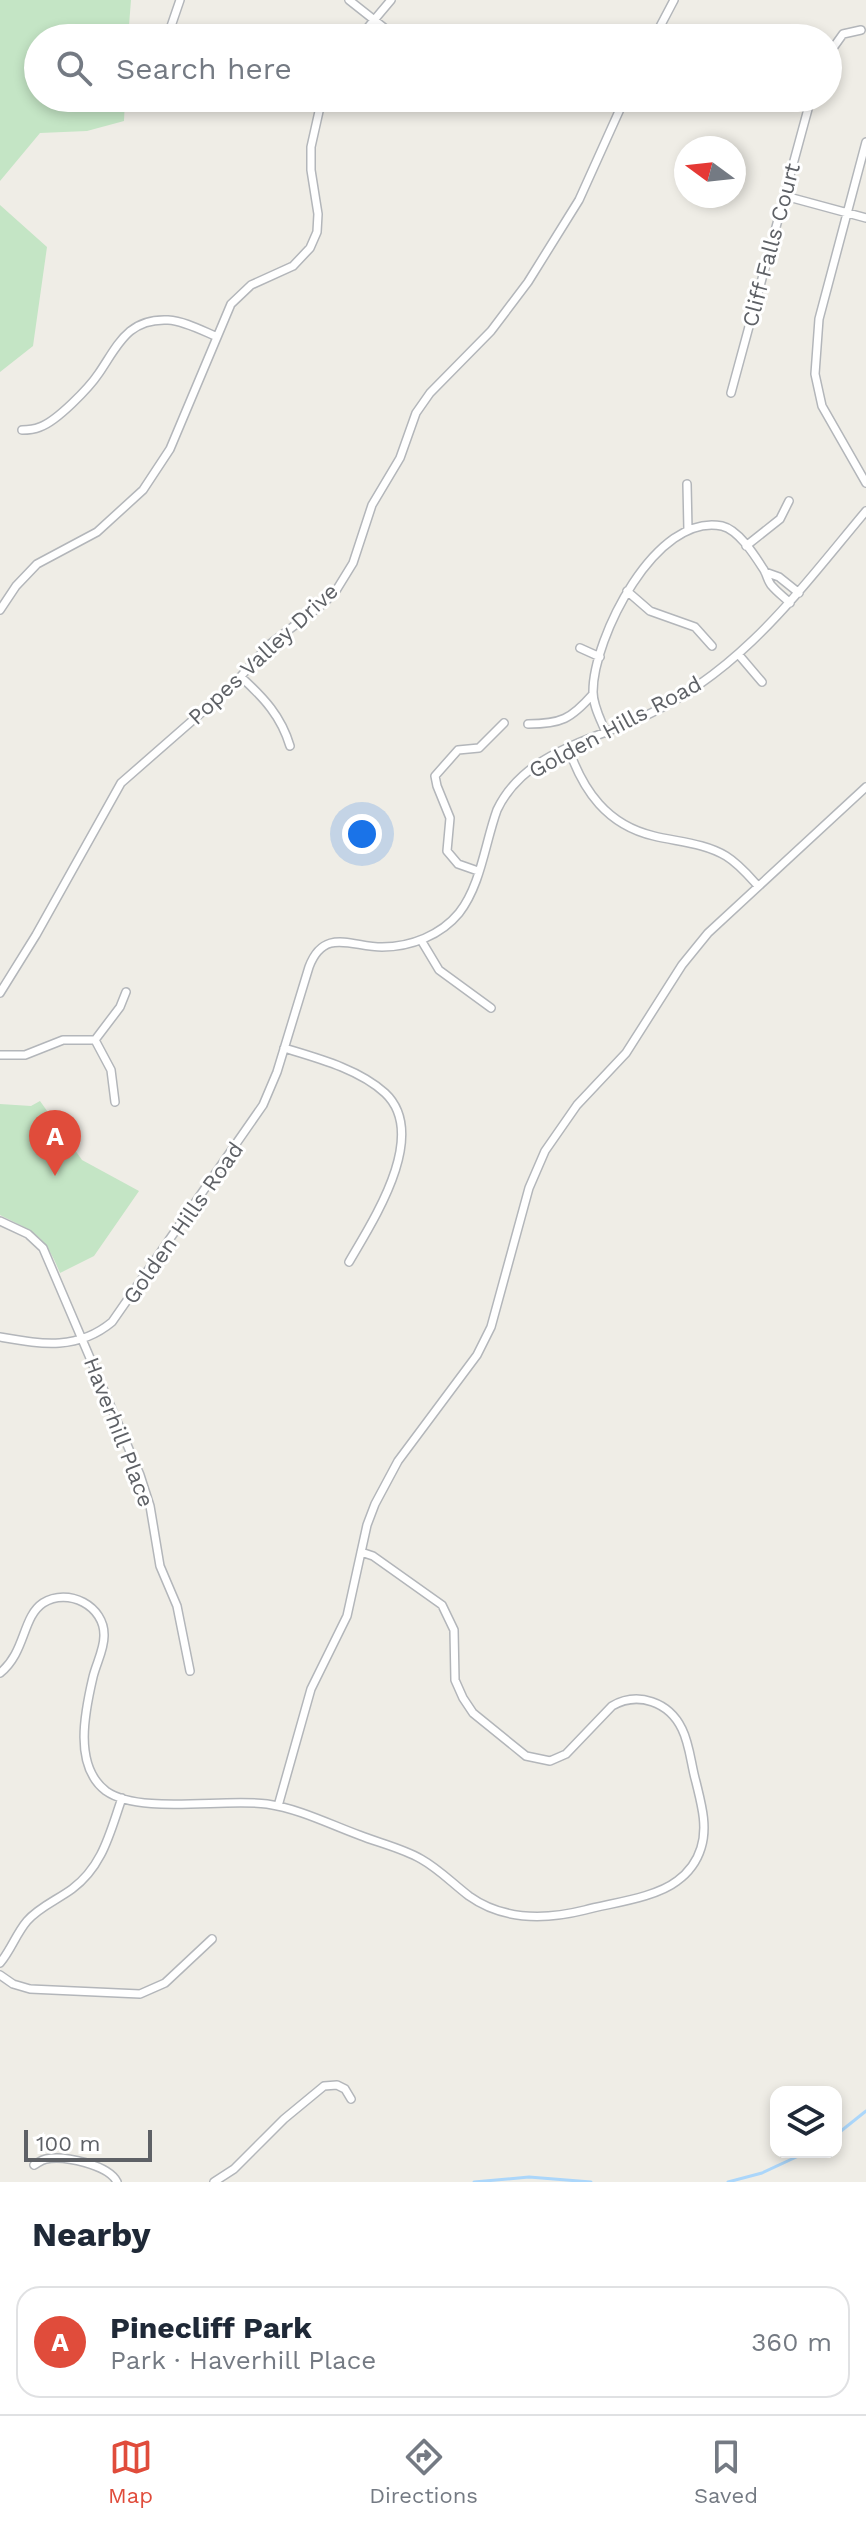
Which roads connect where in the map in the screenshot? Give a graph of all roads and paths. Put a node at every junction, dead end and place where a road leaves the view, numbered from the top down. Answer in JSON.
{"nodes":[{"id":1,"x":180,"y":0,"type":"edge"},
{"id":2,"x":349,"y":0,"type":"edge"},
{"id":3,"x":391,"y":0,"type":"edge"},
{"id":4,"x":674,"y":0,"type":"edge"},
{"id":5,"x":374,"y":20,"type":"junction"},
{"id":6,"x":172,"y":24,"type":"edge"},
{"id":7,"x":371,"y":24,"type":"edge"},
{"id":8,"x":379,"y":24,"type":"edge"},
{"id":9,"x":661,"y":24,"type":"edge"},
{"id":10,"x":861,"y":30,"type":"dead end"},
{"id":11,"x":842,"y":35,"type":"edge"},
{"id":12,"x":319,"y":112,"type":"edge"},
{"id":13,"x":619,"y":112,"type":"edge"},
{"id":14,"x":807,"y":112,"type":"edge"},
{"id":15,"x":866,"y":142,"type":"edge"},
{"id":16,"x":785,"y":196,"type":"junction"},
{"id":17,"x":847,"y":213,"type":"junction"},
{"id":18,"x":866,"y":218,"type":"edge"},
{"id":19,"x":215,"y":336,"type":"junction"},
{"id":20,"x":731,"y":393,"type":"dead end"},
{"id":21,"x":22,"y":430,"type":"dead end"},
{"id":22,"x":866,"y":483,"type":"edge"},
{"id":23,"x":687,"y":484,"type":"dead end"},
{"id":24,"x":789,"y":501,"type":"dead end"},
{"id":25,"x":866,"y":511,"type":"edge"},
{"id":26,"x":688,"y":530,"type":"junction"},
{"id":27,"x":746,"y":546,"type":"junction"},
{"id":28,"x":765,"y":572,"type":"junction"},
{"id":29,"x":627,"y":591,"type":"junction"},
{"id":30,"x":799,"y":593,"type":"junction"},
{"id":31,"x":790,"y":603,"type":"junction"},
{"id":32,"x":2,"y":604,"type":"edge"},
{"id":33,"x":712,"y":646,"type":"dead end"},
{"id":34,"x":580,"y":648,"type":"dead end"},
{"id":35,"x":739,"y":655,"type":"junction"},
{"id":36,"x":600,"y":657,"type":"junction"},
{"id":37,"x":241,"y":677,"type":"junction"},
{"id":38,"x":762,"y":682,"type":"dead end"},
{"id":39,"x":593,"y":694,"type":"junction"},
{"id":40,"x":504,"y":723,"type":"dead end"},
{"id":41,"x":528,"y":724,"type":"dead end"},
{"id":42,"x":606,"y":733,"type":"junction"},
{"id":43,"x":290,"y":746,"type":"dead end"},
{"id":44,"x":568,"y":747,"type":"junction"},
{"id":45,"x":866,"y":787,"type":"edge"},
{"id":46,"x":478,"y":871,"type":"junction"},
{"id":47,"x":758,"y":886,"type":"junction"},
{"id":48,"x":421,"y":940,"type":"junction"},
{"id":49,"x":126,"y":992,"type":"dead end"},
{"id":50,"x":0,"y":993,"type":"edge"},
{"id":51,"x":491,"y":1008,"type":"dead end"},
{"id":52,"x":95,"y":1040,"type":"junction"},
{"id":53,"x":284,"y":1048,"type":"junction"},
{"id":54,"x":0,"y":1055,"type":"edge"},
{"id":55,"x":115,"y":1102,"type":"dead end"},
{"id":56,"x":0,"y":1221,"type":"edge"},
{"id":57,"x":349,"y":1262,"type":"dead end"},
{"id":58,"x":0,"y":1337,"type":"edge"},
{"id":59,"x":83,"y":1339,"type":"junction"},
{"id":60,"x":361,"y":1552,"type":"junction"},
{"id":61,"x":190,"y":1671,"type":"dead end"},
{"id":62,"x":0,"y":1673,"type":"edge"},
{"id":63,"x":122,"y":1798,"type":"junction"},
{"id":64,"x":278,"y":1806,"type":"junction"},
{"id":65,"x":212,"y":1939,"type":"dead end"},
{"id":66,"x":0,"y":1963,"type":"edge"},
{"id":67,"x":0,"y":1975,"type":"edge"},
{"id":68,"x":351,"y":2099,"type":"dead end"},
{"id":69,"x":34,"y":2165,"type":"dead end"},
{"id":70,"x":117,"y":2182,"type":"edge"},
{"id":71,"x":214,"y":2182,"type":"edge"}],
"edges":[{"from":1,"to":6,"type":"street"},
{"from":2,"to":5,"type":"street"},
{"from":3,"to":5,"type":"street"},
{"from":4,"to":9,"type":"street"},
{"from":5,"to":7,"type":"street"},
{"from":5,"to":8,"type":"street"},
{"from":10,"to":11,"type":"street"},
{"from":12,"to":19,"type":"street"},
{"from":13,"to":37,"type":"street","name":"Popes Valley Drive"},
{"from":14,"to":16,"type":"street","name":"Cliff Falls Court"},
{"from":15,"to":17,"type":"street"},
{"from":16,"to":17,"type":"street"},
{"from":16,"to":20,"type":"street","name":"Cliff Falls Court"},
{"from":17,"to":18,"type":"street"},
{"from":17,"to":22,"type":"street"},
{"from":19,"to":21,"type":"street"},
{"from":19,"to":32,"type":"street"},
{"from":23,"to":26,"type":"street"},
{"from":24,"to":27,"type":"street"},
{"from":25,"to":30,"type":"street","name":"Golden Hills Road"},
{"from":26,"to":27,"type":"street"},
{"from":26,"to":29,"type":"street"},
{"from":27,"to":28,"type":"street"},
{"from":28,"to":30,"type":"street"},
{"from":28,"to":31,"type":"street"},
{"from":29,"to":33,"type":"street"},
{"from":29,"to":36,"type":"street"},
{"from":30,"to":31,"type":"street","name":"Golden Hills Road"},
{"from":31,"to":35,"type":"street","name":"Golden Hills Road"},
{"from":34,"to":36,"type":"street"},
{"from":35,"to":38,"type":"street"},
{"from":35,"to":42,"type":"street","name":"Golden Hills Road"},
{"from":36,"to":39,"type":"street"},
{"from":37,"to":43,"type":"street"},
{"from":37,"to":50,"type":"street","name":"Popes Valley Drive"},
{"from":39,"to":41,"type":"street"},
{"from":39,"to":42,"type":"street"},
{"from":40,"to":46,"type":"street"},
{"from":42,"to":44,"type":"street","name":"Golden Hills Road"},
{"from":44,"to":46,"type":"street","name":"Golden Hills Road"},
{"from":44,"to":47,"type":"street"},
{"from":45,"to":47,"type":"street"},
{"from":46,"to":48,"type":"street","name":"Golden Hills Road"},
{"from":47,"to":60,"type":"street"},
{"from":48,"to":51,"type":"street"},
{"from":48,"to":53,"type":"street","name":"Golden Hills Road"},
{"from":49,"to":52,"type":"street"},
{"from":52,"to":54,"type":"street"},
{"from":52,"to":55,"type":"street"},
{"from":53,"to":57,"type":"street"},
{"from":53,"to":59,"type":"street","name":"Golden Hills Road"},
{"from":56,"to":59,"type":"street","name":"Haverhill Place"},
{"from":58,"to":59,"type":"street","name":"Golden Hills Road"},
{"from":59,"to":61,"type":"street","name":"Haverhill Place"},
{"from":60,"to":64,"type":"street"},
{"from":60,"to":64,"type":"street"},
{"from":62,"to":63,"type":"street"},
{"from":63,"to":64,"type":"street"},
{"from":63,"to":66,"type":"street"},
{"from":65,"to":67,"type":"street"},
{"from":68,"to":71,"type":"street"},
{"from":69,"to":70,"type":"street"}]}
